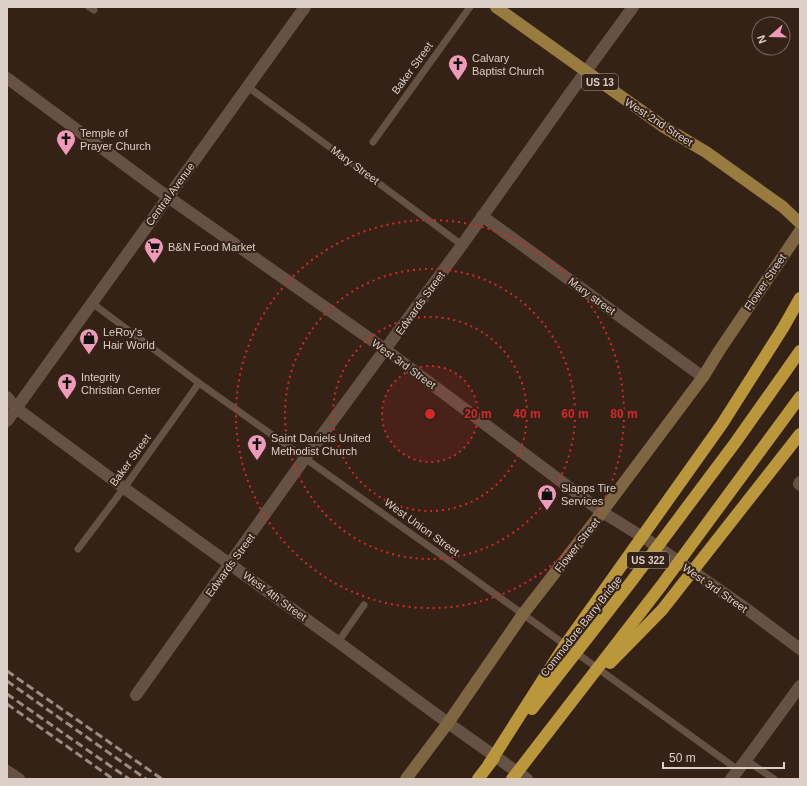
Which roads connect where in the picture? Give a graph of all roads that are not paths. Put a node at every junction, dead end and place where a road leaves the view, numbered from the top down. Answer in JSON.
{"nodes":[{"id":1,"x":305,"y":7,"type":"edge"},
{"id":2,"x":470,"y":7,"type":"edge"},
{"id":3,"x":496,"y":7,"type":"edge"},
{"id":4,"x":633,"y":7,"type":"edge"},
{"id":5,"x":586,"y":72,"type":"junction"},
{"id":6,"x":7,"y":78,"type":"edge"},
{"id":7,"x":248,"y":87,"type":"junction"},
{"id":8,"x":373,"y":142,"type":"dead end"},
{"id":9,"x":168,"y":198,"type":"junction"},
{"id":10,"x":482,"y":216,"type":"junction"},
{"id":11,"x":800,"y":223,"type":"edge"},
{"id":12,"x":800,"y":230,"type":"edge"},
{"id":13,"x":462,"y":245,"type":"junction"},
{"id":14,"x":800,"y":298,"type":"edge"},
{"id":15,"x":92,"y":303,"type":"junction"},
{"id":16,"x":386,"y":350,"type":"junction"},
{"id":17,"x":800,"y":351,"type":"edge"},
{"id":18,"x":703,"y":377,"type":"junction"},
{"id":19,"x":199,"y":383,"type":"junction"},
{"id":20,"x":7,"y":397,"type":"edge"},
{"id":21,"x":800,"y":397,"type":"edge"},
{"id":22,"x":16,"y":408,"type":"junction"},
{"id":23,"x":7,"y":421,"type":"edge"},
{"id":24,"x":800,"y":434,"type":"edge"},
{"id":25,"x":306,"y":458,"type":"junction"},
{"id":26,"x":124,"y":488,"type":"junction"},
{"id":27,"x":602,"y":512,"type":"junction"},
{"id":28,"x":78,"y":549,"type":"dead end"},
{"id":29,"x":230,"y":564,"type":"junction"},
{"id":30,"x":364,"y":605,"type":"dead end"},
{"id":31,"x":523,"y":614,"type":"junction"},
{"id":32,"x":338,"y":642,"type":"junction"},
{"id":33,"x":800,"y":650,"type":"edge"},
{"id":34,"x":800,"y":686,"type":"edge"},
{"id":35,"x":136,"y":695,"type":"dead end"},
{"id":36,"x":570,"y":705,"type":"junction"},
{"id":37,"x":448,"y":723,"type":"junction"},
{"id":38,"x":746,"y":760,"type":"junction"},
{"id":39,"x":489,"y":764,"type":"junction"},
{"id":40,"x":7,"y":770,"type":"edge"},
{"id":41,"x":735,"y":774,"type":"edge"},
{"id":42,"x":19,"y":779,"type":"edge"},
{"id":43,"x":406,"y":779,"type":"edge"},
{"id":44,"x":478,"y":779,"type":"edge"},
{"id":45,"x":512,"y":779,"type":"edge"},
{"id":46,"x":527,"y":779,"type":"edge"},
{"id":47,"x":774,"y":779,"type":"edge"}],
"edges":[{"from":1,"to":7,"type":"street","name":"Central Avenue"},
{"from":2,"to":8,"type":"lane","name":"Baker Street"},
{"from":3,"to":5,"type":"main road","name":"West 2nd Street","number":"US 13"},
{"from":4,"to":5,"type":"street","name":"Edwards Street"},
{"from":5,"to":10,"type":"street","name":"Edwards Street"},
{"from":5,"to":11,"type":"main road","name":"West 2nd Street","number":"US 13"},
{"from":6,"to":9,"type":"street","name":"West 3rd Street"},
{"from":7,"to":9,"type":"street","name":"Central Avenue"},
{"from":7,"to":13,"type":"lane","name":"Mary Street"},
{"from":9,"to":15,"type":"street","name":"Central Avenue"},
{"from":9,"to":16,"type":"street","name":"West 3rd Street"},
{"from":10,"to":13,"type":"street","name":"Edwards Street"},
{"from":10,"to":18,"type":"street","name":"Mary street"},
{"from":12,"to":18,"type":"street","name":"Flower Street"},
{"from":13,"to":16,"type":"street","name":"Edwards Street"},
{"from":14,"to":39,"type":"highway"},
{"from":15,"to":19,"type":"lane","name":"West Union Street"},
{"from":15,"to":22,"type":"street","name":"Central Avenue"},
{"from":16,"to":25,"type":"street","name":"Edwards Street"},
{"from":16,"to":27,"type":"street","name":"West 3rd Street"},
{"from":17,"to":39,"type":"highway","name":"Commodore Barry Bridge","number":"US 322"},
{"from":18,"to":27,"type":"street","name":"Flower Street"},
{"from":19,"to":25,"type":"lane","name":"West Union Street"},
{"from":19,"to":26,"type":"lane","name":"Baker Street"},
{"from":20,"to":22,"type":"street","name":"West 4th Street"},
{"from":21,"to":36,"type":"highway","number":"US 322"},
{"from":22,"to":23,"type":"street","name":"Central Avenue"},
{"from":22,"to":26,"type":"street","name":"West 4th Street"},
{"from":24,"to":36,"type":"highway"},
{"from":25,"to":29,"type":"street","name":"Edwards Street"},
{"from":25,"to":31,"type":"lane","name":"West Union Street"},
{"from":26,"to":28,"type":"lane","name":"Baker Street"},
{"from":26,"to":29,"type":"street","name":"West 4th Street"},
{"from":27,"to":31,"type":"street","name":"Flower Street"},
{"from":27,"to":33,"type":"street","name":"West 3rd Street"},
{"from":29,"to":32,"type":"street","name":"West 4th Street"},
{"from":29,"to":35,"type":"street","name":"Edwards Street"},
{"from":30,"to":32,"type":"lane"},
{"from":31,"to":37,"type":"street","name":"Flower Street"},
{"from":31,"to":41,"type":"lane","name":"West Union Street"},
{"from":32,"to":37,"type":"street","name":"West 4th Street"},
{"from":34,"to":38,"type":"street"},
{"from":36,"to":45,"type":"highway","number":"US 322"},
{"from":37,"to":43,"type":"street","name":"Flower Street"},
{"from":37,"to":46,"type":"street","name":"West 4th Street"},
{"from":38,"to":41,"type":"street"},
{"from":38,"to":47,"type":"lane"},
{"from":39,"to":44,"type":"highway","name":"Commodore Barry Bridge","number":"US 322"},
{"from":40,"to":42,"type":"street"}]}
